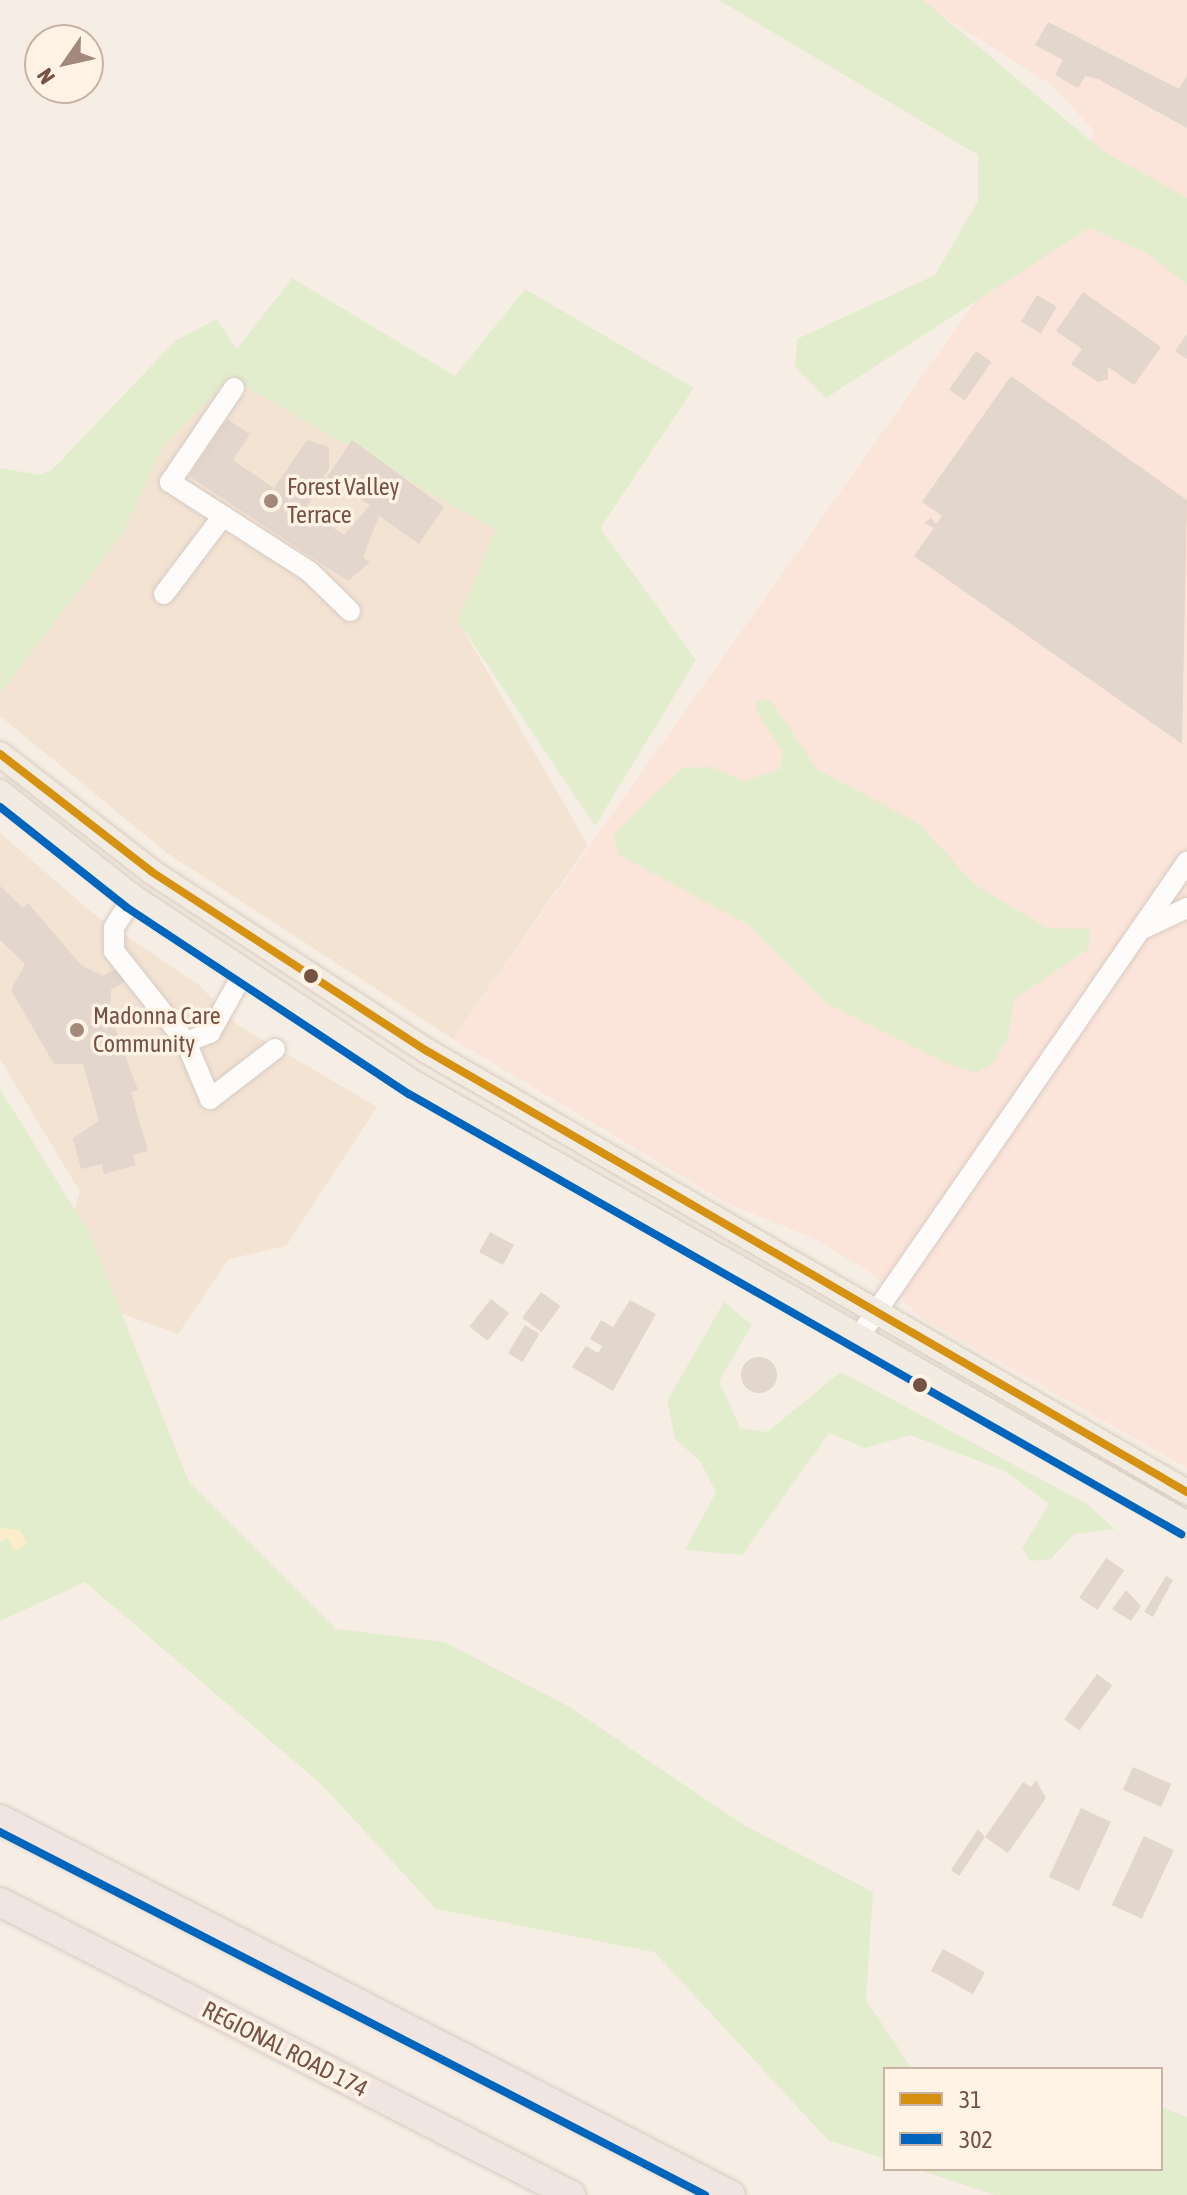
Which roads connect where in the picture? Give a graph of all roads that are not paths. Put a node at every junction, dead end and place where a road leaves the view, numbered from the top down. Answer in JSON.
{"nodes":[{"id":1,"x":234,"y":388,"type":"dead end"},
{"id":2,"x":223,"y":516,"type":"junction"},
{"id":3,"x":164,"y":594,"type":"dead end"},
{"id":4,"x":350,"y":611,"type":"dead end"},
{"id":5,"x":0,"y":754,"type":"edge"},
{"id":6,"x":0,"y":792,"type":"edge"},
{"id":7,"x":1187,"y":862,"type":"edge"},
{"id":8,"x":133,"y":897,"type":"junction"},
{"id":9,"x":1187,"y":908,"type":"edge"},
{"id":10,"x":1139,"y":931,"type":"junction"},
{"id":11,"x":259,"y":945,"type":"junction"},
{"id":12,"x":244,"y":972,"type":"junction"},
{"id":13,"x":186,"y":1042,"type":"junction"},
{"id":14,"x":275,"y":1049,"type":"dead end"},
{"id":15,"x":632,"y":1172,"type":"junction"},
{"id":16,"x":617,"y":1201,"type":"junction"},
{"id":17,"x":874,"y":1311,"type":"junction"},
{"id":18,"x":858,"y":1338,"type":"junction"},
{"id":19,"x":1187,"y":1492,"type":"edge"},
{"id":20,"x":1187,"y":1524,"type":"edge"},
{"id":21,"x":0,"y":1819,"type":"edge"},
{"id":22,"x":0,"y":1902,"type":"edge"},
{"id":23,"x":571,"y":2195,"type":"edge"},
{"id":24,"x":731,"y":2195,"type":"edge"}],
"edges":[{"from":1,"to":2,"type":"lane"},
{"from":2,"to":3,"type":"lane"},
{"from":2,"to":4,"type":"lane"},
{"from":5,"to":11,"type":"main road"},
{"from":6,"to":8,"type":"main road"},
{"from":7,"to":10,"type":"lane"},
{"from":8,"to":12,"type":"main road"},
{"from":8,"to":13,"type":"lane"},
{"from":9,"to":10,"type":"lane"},
{"from":10,"to":17,"type":"lane"},
{"from":11,"to":12,"type":"main road"},
{"from":11,"to":15,"type":"main road"},
{"from":12,"to":13,"type":"lane"},
{"from":12,"to":16,"type":"main road"},
{"from":13,"to":14,"type":"lane"},
{"from":15,"to":16,"type":"main road"},
{"from":15,"to":17,"type":"main road"},
{"from":16,"to":18,"type":"main road"},
{"from":17,"to":18,"type":"lane"},
{"from":17,"to":19,"type":"main road"},
{"from":18,"to":20,"type":"main road"},
{"from":21,"to":24,"type":"highway"},
{"from":22,"to":23,"type":"highway","name":"REGIONAL ROAD 174"}]}
